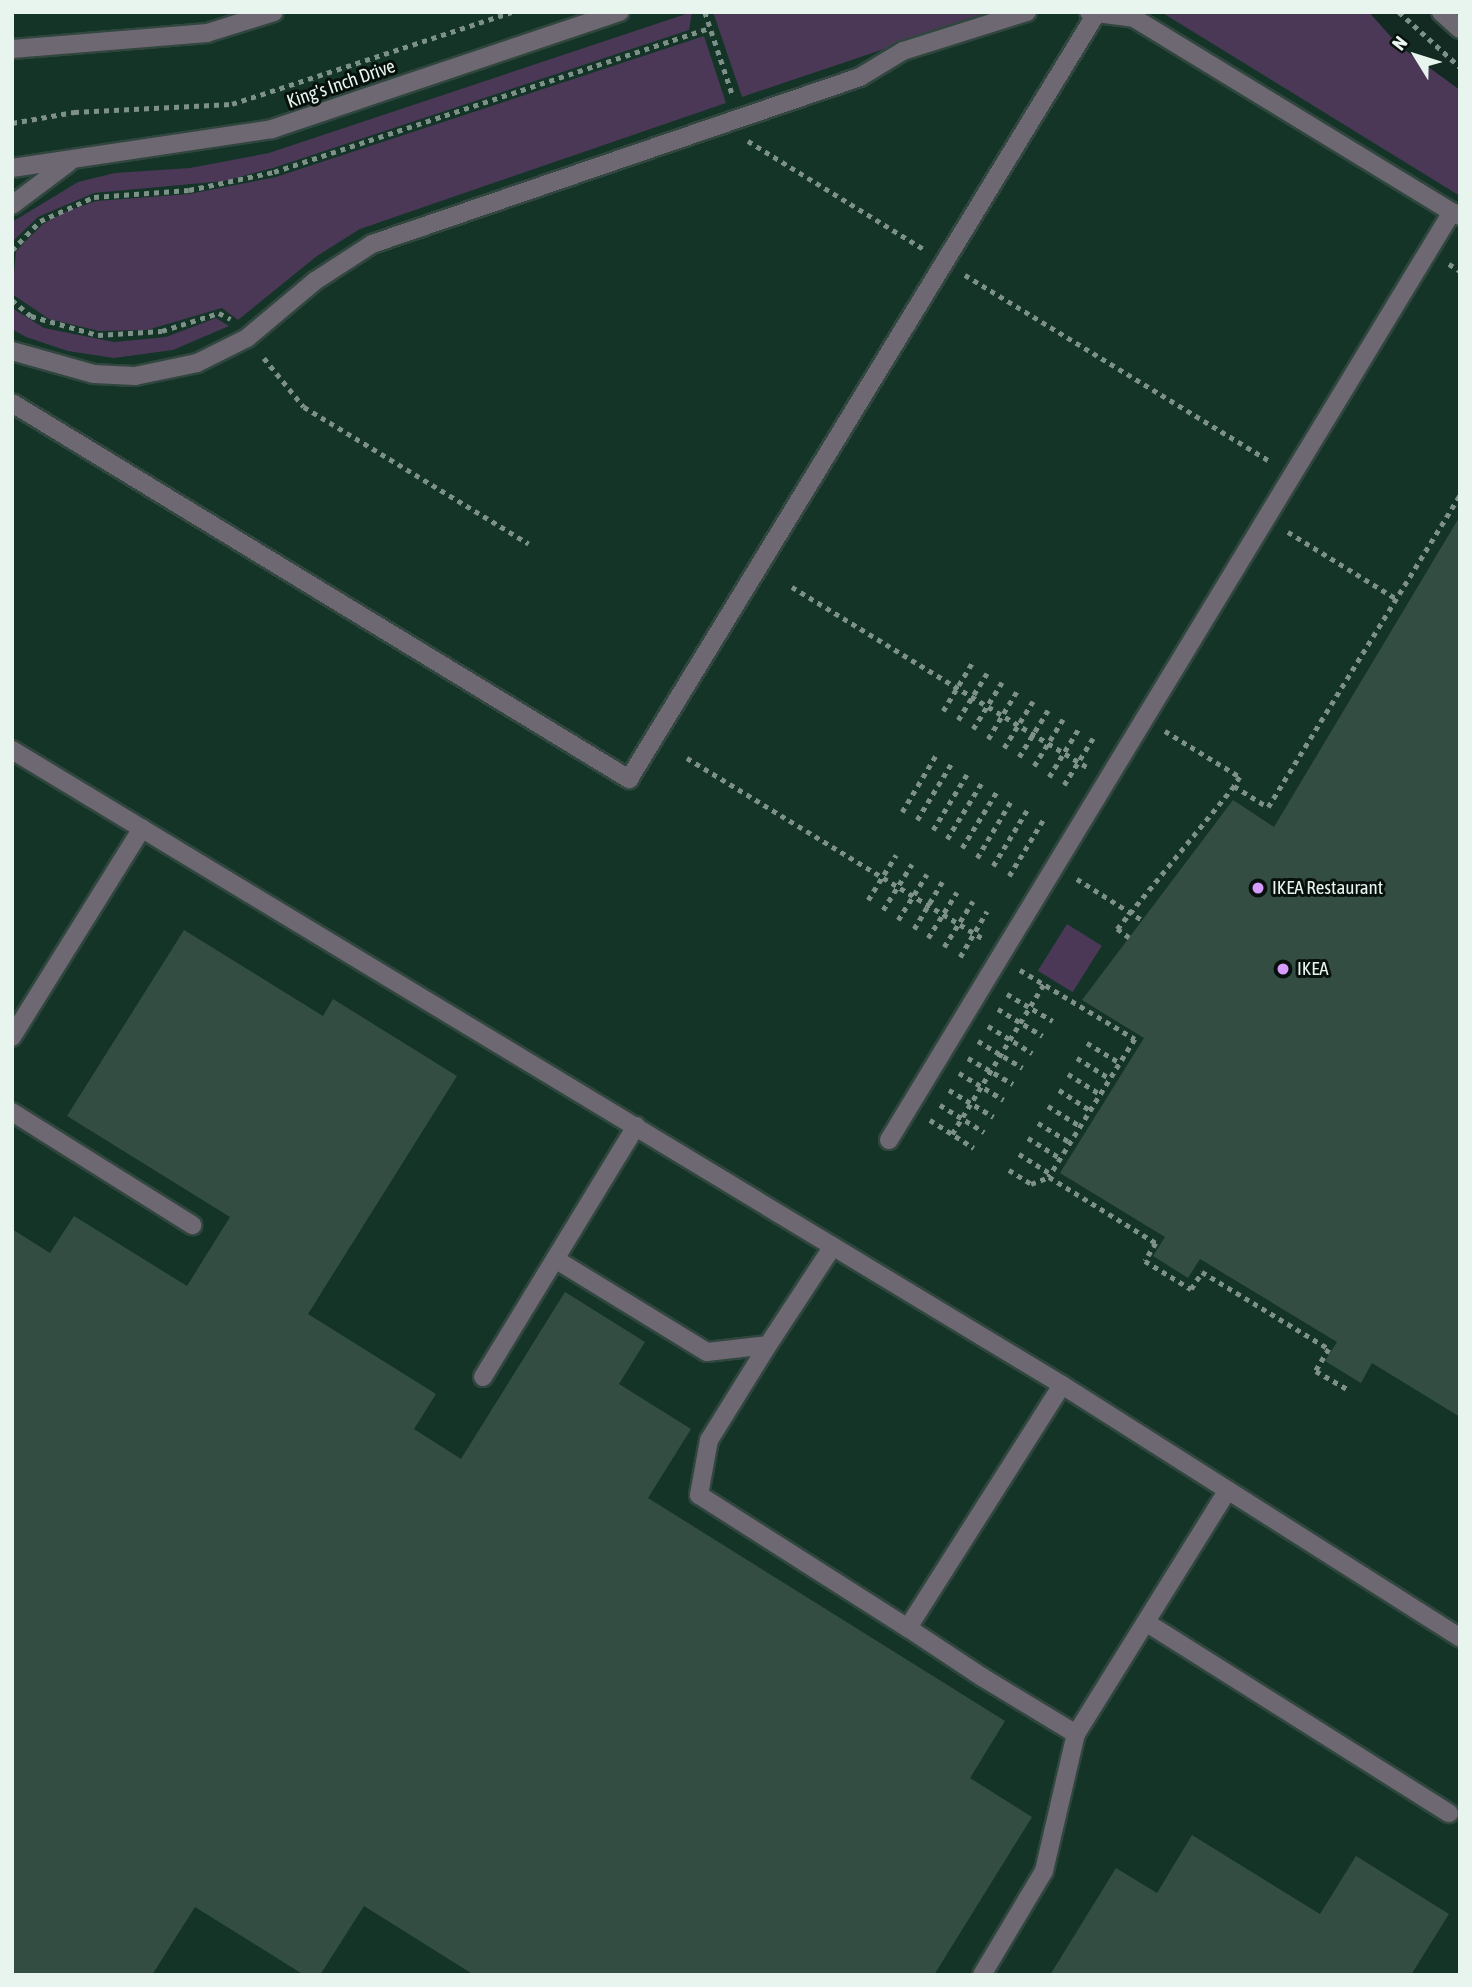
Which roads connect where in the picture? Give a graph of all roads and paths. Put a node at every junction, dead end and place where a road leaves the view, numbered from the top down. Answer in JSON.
{"nodes":[{"id":1,"x":274,"y":12,"type":"edge"},
{"id":2,"x":511,"y":12,"type":"edge"},
{"id":3,"x":620,"y":12,"type":"edge"},
{"id":4,"x":705,"y":12,"type":"edge"},
{"id":5,"x":1027,"y":12,"type":"edge"},
{"id":6,"x":1441,"y":12,"type":"edge"},
{"id":7,"x":1092,"y":13,"type":"edge"},
{"id":8,"x":710,"y":28,"type":"junction"},
{"id":9,"x":1460,"y":29,"type":"edge"},
{"id":10,"x":12,"y":49,"type":"edge"},
{"id":11,"x":741,"y":118,"type":"junction"},
{"id":12,"x":12,"y":123,"type":"edge"},
{"id":13,"x":68,"y":163,"type":"junction"},
{"id":14,"x":12,"y":168,"type":"edge"},
{"id":15,"x":12,"y":205,"type":"edge"},
{"id":16,"x":1456,"y":214,"type":"edge"},
{"id":17,"x":12,"y":250,"type":"edge"},
{"id":18,"x":944,"y":262,"type":"junction"},
{"id":19,"x":1447,"y":263,"type":"dead end"},
{"id":20,"x":1460,"y":271,"type":"edge"},
{"id":21,"x":12,"y":300,"type":"edge"},
{"id":22,"x":247,"y":338,"type":"junction"},
{"id":23,"x":12,"y":351,"type":"edge"},
{"id":24,"x":12,"y":403,"type":"edge"},
{"id":25,"x":1293,"y":476,"type":"junction"},
{"id":26,"x":1460,"y":495,"type":"edge"},
{"id":27,"x":1284,"y":530,"type":"dead end"},
{"id":28,"x":529,"y":544,"type":"dead end"},
{"id":29,"x":792,"y":587,"type":"dead end"},
{"id":30,"x":1397,"y":599,"type":"junction"},
{"id":31,"x":972,"y":663,"type":"dead end"},
{"id":32,"x":987,"y":673,"type":"dead end"},
{"id":33,"x":1002,"y":682,"type":"dead end"},
{"id":34,"x":957,"y":688,"type":"junction"},
{"id":35,"x":1017,"y":691,"type":"dead end"},
{"id":36,"x":972,"y":697,"type":"junction"},
{"id":37,"x":1033,"y":701,"type":"dead end"},
{"id":38,"x":987,"y":706,"type":"junction"},
{"id":39,"x":1048,"y":709,"type":"dead end"},
{"id":40,"x":943,"y":711,"type":"dead end"},
{"id":41,"x":1002,"y":715,"type":"junction"},
{"id":42,"x":1063,"y":719,"type":"dead end"},
{"id":43,"x":958,"y":720,"type":"dead end"},
{"id":44,"x":1018,"y":725,"type":"junction"},
{"id":45,"x":1079,"y":728,"type":"dead end"},
{"id":46,"x":973,"y":729,"type":"dead end"},
{"id":47,"x":1162,"y":729,"type":"dead end"},
{"id":48,"x":1033,"y":734,"type":"junction"},
{"id":49,"x":1093,"y":738,"type":"dead end"},
{"id":50,"x":988,"y":739,"type":"dead end"},
{"id":51,"x":1048,"y":744,"type":"junction"},
{"id":52,"x":1004,"y":748,"type":"dead end"},
{"id":53,"x":12,"y":750,"type":"edge"},
{"id":54,"x":1063,"y":753,"type":"junction"},
{"id":55,"x":936,"y":755,"type":"dead end"},
{"id":56,"x":1018,"y":757,"type":"dead end"},
{"id":57,"x":687,"y":758,"type":"dead end"},
{"id":58,"x":1079,"y":762,"type":"junction"},
{"id":59,"x":951,"y":764,"type":"dead end"},
{"id":60,"x":1034,"y":766,"type":"dead end"},
{"id":61,"x":967,"y":774,"type":"dead end"},
{"id":62,"x":1049,"y":776,"type":"dead end"},
{"id":63,"x":1107,"y":780,"type":"junction"},
{"id":64,"x":982,"y":782,"type":"dead end"},
{"id":65,"x":1065,"y":785,"type":"dead end"},
{"id":66,"x":1234,"y":786,"type":"junction"},
{"id":67,"x":997,"y":792,"type":"dead end"},
{"id":68,"x":1011,"y":801,"type":"dead end"},
{"id":69,"x":1027,"y":810,"type":"dead end"},
{"id":70,"x":902,"y":811,"type":"dead end"},
{"id":71,"x":917,"y":820,"type":"dead end"},
{"id":72,"x":1043,"y":820,"type":"dead end"},
{"id":73,"x":142,"y":828,"type":"junction"},
{"id":74,"x":933,"y":830,"type":"dead end"},
{"id":75,"x":947,"y":839,"type":"dead end"},
{"id":76,"x":962,"y":848,"type":"dead end"},
{"id":77,"x":896,"y":855,"type":"dead end"},
{"id":78,"x":977,"y":858,"type":"dead end"},
{"id":79,"x":912,"y":864,"type":"dead end"},
{"id":80,"x":993,"y":866,"type":"dead end"},
{"id":81,"x":1080,"y":866,"type":"dead end"},
{"id":82,"x":927,"y":874,"type":"dead end"},
{"id":83,"x":1009,"y":876,"type":"dead end"},
{"id":84,"x":882,"y":877,"type":"junction"},
{"id":85,"x":1073,"y":877,"type":"junction"},
{"id":86,"x":942,"y":882,"type":"dead end"},
{"id":87,"x":898,"y":887,"type":"junction"},
{"id":88,"x":1067,"y":887,"type":"dead end"},
{"id":89,"x":957,"y":891,"type":"dead end"},
{"id":90,"x":913,"y":896,"type":"junction"},
{"id":91,"x":867,"y":900,"type":"dead end"},
{"id":92,"x":973,"y":901,"type":"dead end"},
{"id":93,"x":928,"y":905,"type":"junction"},
{"id":94,"x":883,"y":910,"type":"dead end"},
{"id":95,"x":987,"y":911,"type":"dead end"},
{"id":96,"x":1130,"y":913,"type":"junction"},
{"id":97,"x":943,"y":914,"type":"junction"},
{"id":98,"x":898,"y":920,"type":"dead end"},
{"id":99,"x":1142,"y":920,"type":"dead end"},
{"id":100,"x":959,"y":923,"type":"junction"},
{"id":101,"x":914,"y":929,"type":"dead end"},
{"id":102,"x":974,"y":933,"type":"junction"},
{"id":103,"x":928,"y":938,"type":"dead end"},
{"id":104,"x":1129,"y":938,"type":"dead end"},
{"id":105,"x":944,"y":947,"type":"dead end"},
{"id":106,"x":1004,"y":951,"type":"junction"},
{"id":107,"x":960,"y":957,"type":"dead end"},
{"id":108,"x":1044,"y":984,"type":"junction"},
{"id":109,"x":1006,"y":994,"type":"dead end"},
{"id":110,"x":1030,"y":1007,"type":"junction"},
{"id":111,"x":997,"y":1009,"type":"dead end"},
{"id":112,"x":1052,"y":1021,"type":"dead end"},
{"id":113,"x":1020,"y":1023,"type":"junction"},
{"id":114,"x":987,"y":1025,"type":"dead end"},
{"id":115,"x":1043,"y":1036,"type":"dead end"},
{"id":116,"x":12,"y":1037,"type":"edge"},
{"id":117,"x":1010,"y":1039,"type":"junction"},
{"id":118,"x":977,"y":1041,"type":"dead end"},
{"id":119,"x":1087,"y":1043,"type":"dead end"},
{"id":120,"x":1032,"y":1053,"type":"dead end"},
{"id":121,"x":1001,"y":1055,"type":"junction"},
{"id":122,"x":968,"y":1058,"type":"dead end"},
{"id":123,"x":1077,"y":1058,"type":"dead end"},
{"id":124,"x":1120,"y":1063,"type":"junction"},
{"id":125,"x":1023,"y":1068,"type":"dead end"},
{"id":126,"x":991,"y":1071,"type":"junction"},
{"id":127,"x":958,"y":1073,"type":"dead end"},
{"id":128,"x":1068,"y":1074,"type":"dead end"},
{"id":129,"x":1111,"y":1079,"type":"junction"},
{"id":130,"x":1013,"y":1084,"type":"dead end"},
{"id":131,"x":981,"y":1087,"type":"junction"},
{"id":132,"x":948,"y":1089,"type":"dead end"},
{"id":133,"x":1059,"y":1090,"type":"dead end"},
{"id":134,"x":1100,"y":1094,"type":"junction"},
{"id":135,"x":1004,"y":1100,"type":"dead end"},
{"id":136,"x":971,"y":1103,"type":"junction"},
{"id":137,"x":939,"y":1105,"type":"dead end"},
{"id":138,"x":1048,"y":1107,"type":"dead end"},
{"id":139,"x":1091,"y":1110,"type":"junction"},
{"id":140,"x":12,"y":1112,"type":"edge"},
{"id":141,"x":994,"y":1117,"type":"dead end"},
{"id":142,"x":962,"y":1118,"type":"junction"},
{"id":143,"x":929,"y":1120,"type":"dead end"},
{"id":144,"x":1038,"y":1123,"type":"dead end"},
{"id":145,"x":636,"y":1126,"type":"junction"},
{"id":146,"x":1080,"y":1126,"type":"junction"},
{"id":147,"x":984,"y":1132,"type":"dead end"},
{"id":148,"x":952,"y":1134,"type":"junction"},
{"id":149,"x":1028,"y":1138,"type":"dead end"},
{"id":150,"x":889,"y":1140,"type":"dead end"},
{"id":151,"x":1071,"y":1143,"type":"junction"},
{"id":152,"x":974,"y":1147,"type":"dead end"},
{"id":153,"x":1019,"y":1154,"type":"dead end"},
{"id":154,"x":1061,"y":1158,"type":"junction"},
{"id":155,"x":1009,"y":1170,"type":"dead end"},
{"id":156,"x":1050,"y":1176,"type":"junction"},
{"id":157,"x":192,"y":1225,"type":"dead end"},
{"id":158,"x":832,"y":1245,"type":"junction"},
{"id":159,"x":555,"y":1259,"type":"junction"},
{"id":160,"x":768,"y":1345,"type":"junction"},
{"id":161,"x":483,"y":1377,"type":"dead end"},
{"id":162,"x":1062,"y":1385,"type":"junction"},
{"id":163,"x":1346,"y":1389,"type":"dead end"},
{"id":164,"x":1228,"y":1490,"type":"junction"},
{"id":165,"x":1147,"y":1623,"type":"junction"},
{"id":166,"x":908,"y":1628,"type":"junction"},
{"id":167,"x":1460,"y":1638,"type":"edge"},
{"id":168,"x":1076,"y":1734,"type":"junction"},
{"id":169,"x":1449,"y":1814,"type":"dead end"},
{"id":170,"x":982,"y":1975,"type":"edge"}],
"edges":[{"from":1,"to":10,"type":"street"},
{"from":2,"to":12,"type":"path"},
{"from":3,"to":13,"type":"street","name":"King's Inch Drive"},
{"from":4,"to":8,"type":"path"},
{"from":5,"to":11,"type":"street"},
{"from":6,"to":9,"type":"street"},
{"from":7,"to":16,"type":"street"},
{"from":7,"to":18,"type":"street"},
{"from":8,"to":11,"type":"path"},
{"from":8,"to":17,"type":"path"},
{"from":11,"to":18,"type":"path"},
{"from":11,"to":22,"type":"street"},
{"from":13,"to":14,"type":"street","name":"King's Inch Drive"},
{"from":13,"to":15,"type":"street","name":"King's Inch Drive"},
{"from":16,"to":25,"type":"street"},
{"from":18,"to":24,"type":"street"},
{"from":18,"to":25,"type":"path"},
{"from":19,"to":20,"type":"path"},
{"from":21,"to":22,"type":"path"},
{"from":22,"to":23,"type":"street"},
{"from":22,"to":28,"type":"path"},
{"from":25,"to":63,"type":"street"},
{"from":26,"to":30,"type":"path"},
{"from":27,"to":30,"type":"path"},
{"from":29,"to":34,"type":"path"},
{"from":30,"to":66,"type":"path"},
{"from":31,"to":34,"type":"path"},
{"from":32,"to":36,"type":"path"},
{"from":33,"to":38,"type":"path"},
{"from":34,"to":36,"type":"path"},
{"from":34,"to":40,"type":"path"},
{"from":35,"to":41,"type":"path"},
{"from":36,"to":38,"type":"path"},
{"from":36,"to":43,"type":"path"},
{"from":37,"to":44,"type":"path"},
{"from":38,"to":41,"type":"path"},
{"from":38,"to":46,"type":"path"},
{"from":39,"to":48,"type":"path"},
{"from":41,"to":44,"type":"path"},
{"from":41,"to":50,"type":"path"},
{"from":42,"to":51,"type":"path"},
{"from":44,"to":48,"type":"path"},
{"from":44,"to":52,"type":"path"},
{"from":45,"to":54,"type":"path"},
{"from":47,"to":66,"type":"path"},
{"from":48,"to":51,"type":"path"},
{"from":48,"to":56,"type":"path"},
{"from":49,"to":58,"type":"path"},
{"from":51,"to":54,"type":"path"},
{"from":51,"to":60,"type":"path"},
{"from":53,"to":73,"type":"street"},
{"from":54,"to":58,"type":"path"},
{"from":54,"to":62,"type":"path"},
{"from":55,"to":70,"type":"path"},
{"from":57,"to":84,"type":"path"},
{"from":58,"to":63,"type":"path"},
{"from":58,"to":65,"type":"path"},
{"from":59,"to":71,"type":"path"},
{"from":61,"to":74,"type":"path"},
{"from":63,"to":106,"type":"street"},
{"from":64,"to":75,"type":"path"},
{"from":66,"to":96,"type":"path"},
{"from":67,"to":76,"type":"path"},
{"from":68,"to":78,"type":"path"},
{"from":69,"to":80,"type":"path"},
{"from":72,"to":83,"type":"path"},
{"from":73,"to":116,"type":"street"},
{"from":73,"to":145,"type":"street"},
{"from":77,"to":84,"type":"path"},
{"from":79,"to":87,"type":"path"},
{"from":81,"to":85,"type":"path"},
{"from":82,"to":90,"type":"path"},
{"from":84,"to":87,"type":"path"},
{"from":84,"to":91,"type":"path"},
{"from":85,"to":88,"type":"path"},
{"from":85,"to":96,"type":"path"},
{"from":86,"to":93,"type":"path"},
{"from":87,"to":90,"type":"path"},
{"from":87,"to":94,"type":"path"},
{"from":89,"to":97,"type":"path"},
{"from":90,"to":93,"type":"path"},
{"from":90,"to":98,"type":"path"},
{"from":92,"to":100,"type":"path"},
{"from":93,"to":97,"type":"path"},
{"from":93,"to":101,"type":"path"},
{"from":95,"to":102,"type":"path"},
{"from":96,"to":99,"type":"path"},
{"from":96,"to":104,"type":"path"},
{"from":97,"to":100,"type":"path"},
{"from":97,"to":103,"type":"path"},
{"from":100,"to":102,"type":"path"},
{"from":100,"to":105,"type":"path"},
{"from":102,"to":106,"type":"path"},
{"from":102,"to":107,"type":"path"},
{"from":106,"to":108,"type":"path"},
{"from":106,"to":150,"type":"street"},
{"from":108,"to":110,"type":"path"},
{"from":108,"to":124,"type":"path"},
{"from":109,"to":110,"type":"path"},
{"from":110,"to":112,"type":"path"},
{"from":110,"to":113,"type":"path"},
{"from":111,"to":113,"type":"path"},
{"from":113,"to":115,"type":"path"},
{"from":113,"to":117,"type":"path"},
{"from":114,"to":117,"type":"path"},
{"from":117,"to":120,"type":"path"},
{"from":117,"to":121,"type":"path"},
{"from":118,"to":121,"type":"path"},
{"from":119,"to":124,"type":"path"},
{"from":121,"to":125,"type":"path"},
{"from":121,"to":126,"type":"path"},
{"from":122,"to":126,"type":"path"},
{"from":123,"to":129,"type":"path"},
{"from":124,"to":129,"type":"path"},
{"from":126,"to":130,"type":"path"},
{"from":126,"to":131,"type":"path"},
{"from":127,"to":131,"type":"path"},
{"from":128,"to":134,"type":"path"},
{"from":129,"to":134,"type":"path"},
{"from":131,"to":135,"type":"path"},
{"from":131,"to":136,"type":"path"},
{"from":132,"to":136,"type":"path"},
{"from":133,"to":139,"type":"path"},
{"from":134,"to":139,"type":"path"},
{"from":136,"to":141,"type":"path"},
{"from":136,"to":142,"type":"path"},
{"from":137,"to":142,"type":"path"},
{"from":138,"to":146,"type":"path"},
{"from":139,"to":146,"type":"path"},
{"from":140,"to":157,"type":"street"},
{"from":142,"to":147,"type":"path"},
{"from":142,"to":148,"type":"path"},
{"from":143,"to":148,"type":"path"},
{"from":144,"to":151,"type":"path"},
{"from":145,"to":158,"type":"street"},
{"from":145,"to":159,"type":"street"},
{"from":146,"to":151,"type":"path"},
{"from":148,"to":152,"type":"path"},
{"from":149,"to":154,"type":"path"},
{"from":151,"to":154,"type":"path"},
{"from":153,"to":156,"type":"path"},
{"from":154,"to":156,"type":"path"},
{"from":155,"to":156,"type":"path"},
{"from":156,"to":163,"type":"path"},
{"from":158,"to":160,"type":"street"},
{"from":158,"to":162,"type":"street"},
{"from":159,"to":160,"type":"street"},
{"from":159,"to":161,"type":"street"},
{"from":160,"to":166,"type":"street"},
{"from":162,"to":164,"type":"street"},
{"from":162,"to":166,"type":"street"},
{"from":164,"to":165,"type":"street"},
{"from":164,"to":167,"type":"street"},
{"from":165,"to":168,"type":"street"},
{"from":165,"to":169,"type":"street"},
{"from":166,"to":168,"type":"street"},
{"from":168,"to":170,"type":"street"}]}
